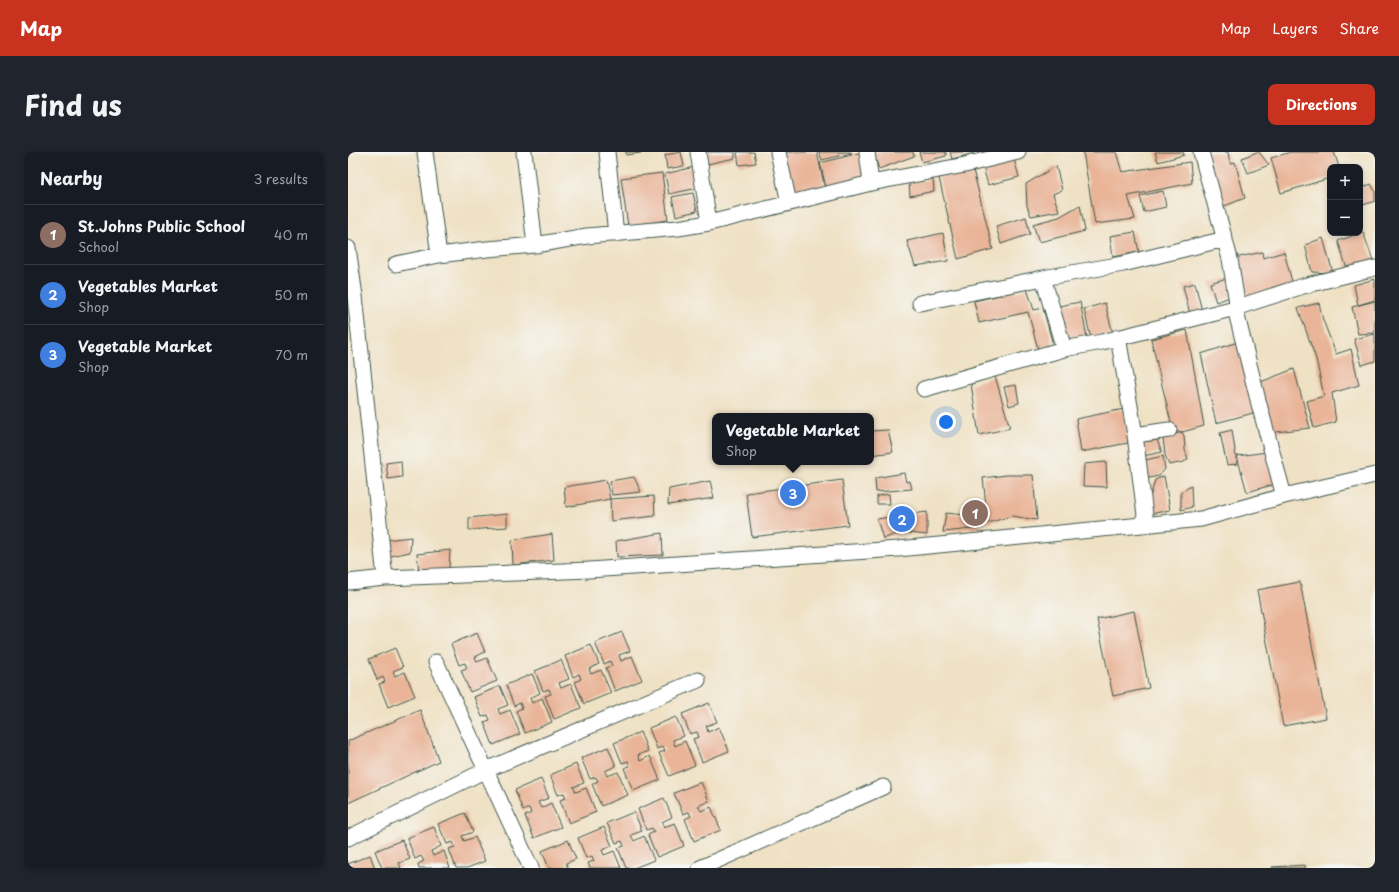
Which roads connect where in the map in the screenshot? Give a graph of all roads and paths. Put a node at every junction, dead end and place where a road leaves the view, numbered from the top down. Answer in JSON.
{"nodes":[{"id":1,"x":425,"y":152,"type":"edge"},
{"id":2,"x":524,"y":152,"type":"edge"},
{"id":3,"x":607,"y":152,"type":"edge"},
{"id":4,"x":698,"y":152,"type":"edge"},
{"id":5,"x":778,"y":152,"type":"edge"},
{"id":6,"x":867,"y":152,"type":"edge"},
{"id":7,"x":1018,"y":152,"type":"edge"},
{"id":8,"x":1201,"y":152,"type":"edge"},
{"id":9,"x":982,"y":156,"type":"edge"},
{"id":10,"x":871,"y":182,"type":"junction"},
{"id":11,"x":788,"y":203,"type":"junction"},
{"id":12,"x":709,"y":223,"type":"junction"},
{"id":13,"x":616,"y":234,"type":"junction"},
{"id":14,"x":1225,"y":239,"type":"junction"},
{"id":15,"x":535,"y":245,"type":"junction"},
{"id":16,"x":348,"y":248,"type":"edge"},
{"id":17,"x":439,"y":255,"type":"junction"},
{"id":18,"x":396,"y":264,"type":"dead end"},
{"id":19,"x":1375,"y":268,"type":"edge"},
{"id":20,"x":1043,"y":278,"type":"junction"},
{"id":21,"x":351,"y":297,"type":"edge"},
{"id":22,"x":920,"y":303,"type":"dead end"},
{"id":23,"x":1235,"y":308,"type":"junction"},
{"id":24,"x":1118,"y":337,"type":"junction"},
{"id":25,"x":1064,"y":349,"type":"junction"},
{"id":26,"x":924,"y":389,"type":"dead end"},
{"id":27,"x":1169,"y":430,"type":"dead end"},
{"id":28,"x":1136,"y":435,"type":"junction"},
{"id":29,"x":1375,"y":475,"type":"edge"},
{"id":30,"x":1284,"y":496,"type":"junction"},
{"id":31,"x":1142,"y":525,"type":"junction"},
{"id":32,"x":385,"y":578,"type":"junction"},
{"id":33,"x":348,"y":582,"type":"edge"},
{"id":34,"x":436,"y":662,"type":"dead end"},
{"id":35,"x":698,"y":680,"type":"dead end"},
{"id":36,"x":486,"y":770,"type":"junction"},
{"id":37,"x":883,"y":787,"type":"dead end"},
{"id":38,"x":348,"y":838,"type":"edge"},
{"id":39,"x":531,"y":868,"type":"edge"},
{"id":40,"x":700,"y":868,"type":"edge"}],
"edges":[{"from":1,"to":17,"type":"street"},
{"from":2,"to":15,"type":"street"},
{"from":3,"to":13,"type":"street"},
{"from":4,"to":12,"type":"street"},
{"from":5,"to":11,"type":"street"},
{"from":6,"to":10,"type":"street"},
{"from":7,"to":9,"type":"street"},
{"from":8,"to":14,"type":"street"},
{"from":9,"to":10,"type":"street"},
{"from":10,"to":11,"type":"street"},
{"from":11,"to":12,"type":"street"},
{"from":12,"to":13,"type":"street"},
{"from":13,"to":15,"type":"street"},
{"from":14,"to":20,"type":"street"},
{"from":14,"to":23,"type":"street"},
{"from":15,"to":17,"type":"street"},
{"from":16,"to":21,"type":"street"},
{"from":17,"to":18,"type":"street"},
{"from":19,"to":23,"type":"street"},
{"from":20,"to":22,"type":"street"},
{"from":20,"to":25,"type":"street"},
{"from":21,"to":32,"type":"street"},
{"from":23,"to":24,"type":"street"},
{"from":23,"to":30,"type":"street"},
{"from":24,"to":25,"type":"street"},
{"from":24,"to":28,"type":"street"},
{"from":25,"to":26,"type":"street"},
{"from":27,"to":28,"type":"street"},
{"from":28,"to":31,"type":"street"},
{"from":29,"to":30,"type":"street"},
{"from":30,"to":31,"type":"street"},
{"from":31,"to":32,"type":"street"},
{"from":32,"to":33,"type":"street"},
{"from":34,"to":36,"type":"street"},
{"from":35,"to":36,"type":"street"},
{"from":36,"to":38,"type":"street"},
{"from":36,"to":39,"type":"street"},
{"from":37,"to":40,"type":"street"}]}
